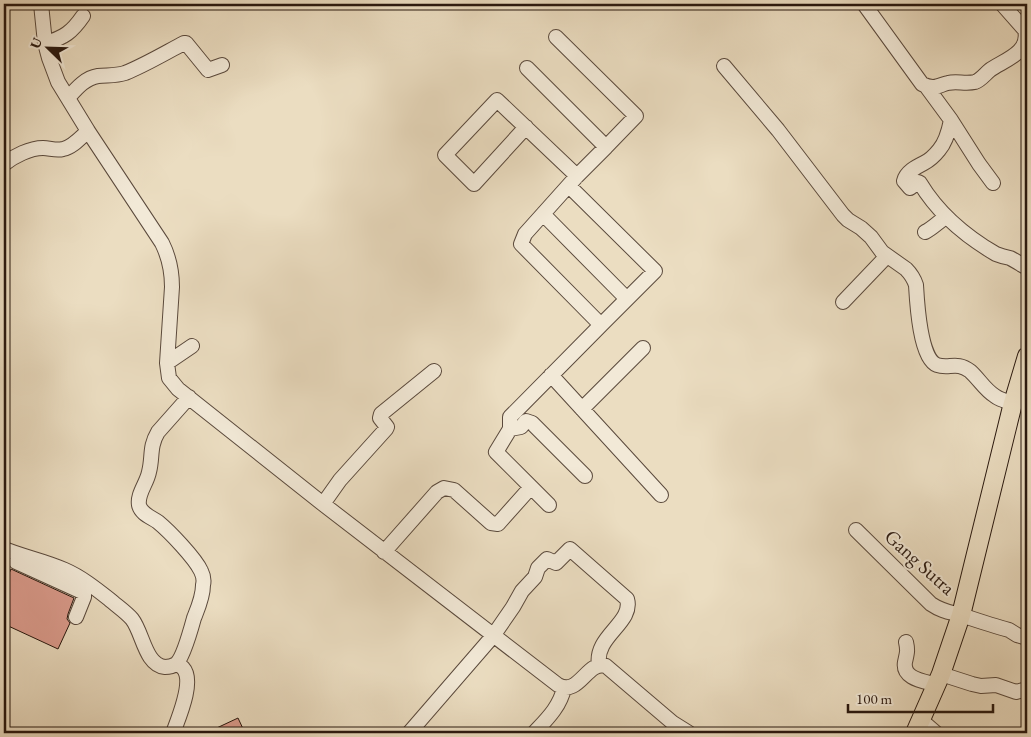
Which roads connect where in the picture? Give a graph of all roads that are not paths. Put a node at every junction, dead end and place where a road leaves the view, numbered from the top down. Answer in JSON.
{"nodes":[{"id":1,"x":41,"y":4,"type":"edge"},
{"id":2,"x":864,"y":4,"type":"edge"},
{"id":3,"x":1002,"y":4,"type":"edge"},
{"id":4,"x":83,"y":16,"type":"dead end"},
{"id":5,"x":1024,"y":23,"type":"edge"},
{"id":6,"x":556,"y":37,"type":"dead end"},
{"id":7,"x":1026,"y":41,"type":"edge"},
{"id":8,"x":45,"y":43,"type":"junction"},
{"id":9,"x":222,"y":65,"type":"dead end"},
{"id":10,"x":724,"y":66,"type":"dead end"},
{"id":11,"x":527,"y":68,"type":"dead end"},
{"id":12,"x":926,"y":86,"type":"junction"},
{"id":13,"x":68,"y":98,"type":"junction"},
{"id":14,"x":951,"y":120,"type":"junction"},
{"id":15,"x":526,"y":127,"type":"junction"},
{"id":16,"x":88,"y":131,"type":"junction"},
{"id":17,"x":606,"y":147,"type":"junction"},
{"id":18,"x":4,"y":164,"type":"edge"},
{"id":19,"x":573,"y":181,"type":"junction"},
{"id":20,"x":993,"y":183,"type":"dead end"},
{"id":21,"x":543,"y":214,"type":"junction"},
{"id":22,"x":946,"y":217,"type":"junction"},
{"id":23,"x":925,"y":232,"type":"dead end"},
{"id":24,"x":887,"y":256,"type":"junction"},
{"id":25,"x":1027,"y":268,"type":"edge"},
{"id":26,"x":627,"y":299,"type":"junction"},
{"id":27,"x":843,"y":302,"type":"dead end"},
{"id":28,"x":600,"y":325,"type":"junction"},
{"id":29,"x":192,"y":346,"type":"dead end"},
{"id":30,"x":642,"y":348,"type":"dead end"},
{"id":31,"x":1027,"y":356,"type":"edge"},
{"id":32,"x":167,"y":363,"type":"junction"},
{"id":33,"x":434,"y":371,"type":"dead end"},
{"id":34,"x":551,"y":376,"type":"junction"},
{"id":35,"x":189,"y":397,"type":"junction"},
{"id":36,"x":1013,"y":403,"type":"junction"},
{"id":37,"x":518,"y":409,"type":"junction"},
{"id":38,"x":582,"y":409,"type":"junction"},
{"id":39,"x":532,"y":423,"type":"junction"},
{"id":40,"x":510,"y":429,"type":"junction"},
{"id":41,"x":584,"y":476,"type":"dead end"},
{"id":42,"x":531,"y":487,"type":"junction"},
{"id":43,"x":661,"y":495,"type":"dead end"},
{"id":44,"x":323,"y":504,"type":"junction"},
{"id":45,"x":549,"y":505,"type":"dead end"},
{"id":46,"x":856,"y":530,"type":"dead end"},
{"id":47,"x":4,"y":549,"type":"edge"},
{"id":48,"x":384,"y":552,"type":"junction"},
{"id":49,"x":4,"y":556,"type":"edge"},
{"id":50,"x":961,"y":615,"type":"junction"},
{"id":51,"x":76,"y":617,"type":"dead end"},
{"id":52,"x":493,"y":636,"type":"junction"},
{"id":53,"x":1027,"y":638,"type":"edge"},
{"id":54,"x":906,"y":642,"type":"dead end"},
{"id":55,"x":176,"y":664,"type":"junction"},
{"id":56,"x":599,"y":665,"type":"junction"},
{"id":57,"x":939,"y":679,"type":"junction"},
{"id":58,"x":564,"y":688,"type":"junction"},
{"id":59,"x":1027,"y":689,"type":"edge"},
{"id":60,"x":918,"y":727,"type":"edge"},
{"id":61,"x":173,"y":733,"type":"edge"},
{"id":62,"x":409,"y":733,"type":"edge"},
{"id":63,"x":534,"y":733,"type":"edge"},
{"id":64,"x":689,"y":733,"type":"edge"},
{"id":65,"x":936,"y":733,"type":"edge"}],
"edges":[{"from":1,"to":8,"type":"street"},
{"from":2,"to":12,"type":"street"},
{"from":3,"to":5,"type":"street"},
{"from":4,"to":8,"type":"street"},
{"from":5,"to":7,"type":"street"},
{"from":6,"to":17,"type":"street"},
{"from":7,"to":12,"type":"street"},
{"from":8,"to":13,"type":"street"},
{"from":9,"to":13,"type":"street"},
{"from":10,"to":24,"type":"street"},
{"from":11,"to":17,"type":"street"},
{"from":12,"to":14,"type":"street"},
{"from":13,"to":16,"type":"street"},
{"from":14,"to":20,"type":"street"},
{"from":14,"to":22,"type":"street"},
{"from":15,"to":15,"type":"street"},
{"from":15,"to":19,"type":"street"},
{"from":16,"to":18,"type":"street"},
{"from":16,"to":32,"type":"street"},
{"from":17,"to":19,"type":"street"},
{"from":19,"to":21,"type":"street"},
{"from":19,"to":26,"type":"street"},
{"from":21,"to":26,"type":"street"},
{"from":21,"to":28,"type":"street"},
{"from":22,"to":23,"type":"street"},
{"from":22,"to":25,"type":"street"},
{"from":24,"to":27,"type":"street"},
{"from":24,"to":36,"type":"street"},
{"from":26,"to":28,"type":"street"},
{"from":28,"to":34,"type":"street"},
{"from":29,"to":32,"type":"street"},
{"from":30,"to":38,"type":"street"},
{"from":31,"to":36,"type":"main road"},
{"from":32,"to":35,"type":"street"},
{"from":33,"to":44,"type":"street"},
{"from":34,"to":37,"type":"street"},
{"from":34,"to":38,"type":"street"},
{"from":35,"to":44,"type":"street"},
{"from":35,"to":55,"type":"street"},
{"from":36,"to":50,"type":"main road"},
{"from":37,"to":39,"type":"street"},
{"from":37,"to":40,"type":"street"},
{"from":38,"to":43,"type":"street"},
{"from":39,"to":40,"type":"street"},
{"from":39,"to":41,"type":"street"},
{"from":40,"to":42,"type":"street"},
{"from":42,"to":45,"type":"street"},
{"from":42,"to":48,"type":"street"},
{"from":44,"to":48,"type":"street"},
{"from":46,"to":50,"type":"street","name":"Gang Sutra"},
{"from":47,"to":55,"type":"street"},
{"from":48,"to":52,"type":"street"},
{"from":49,"to":51,"type":"street"},
{"from":50,"to":53,"type":"street","name":"Gang Sutra"},
{"from":50,"to":57,"type":"main road"},
{"from":52,"to":56,"type":"street"},
{"from":52,"to":58,"type":"street"},
{"from":52,"to":62,"type":"street"},
{"from":54,"to":57,"type":"street"},
{"from":55,"to":61,"type":"street"},
{"from":56,"to":58,"type":"street"},
{"from":56,"to":64,"type":"street"},
{"from":57,"to":59,"type":"street"},
{"from":57,"to":60,"type":"main road"},
{"from":58,"to":63,"type":"street"},
{"from":60,"to":65,"type":"street"}]}
